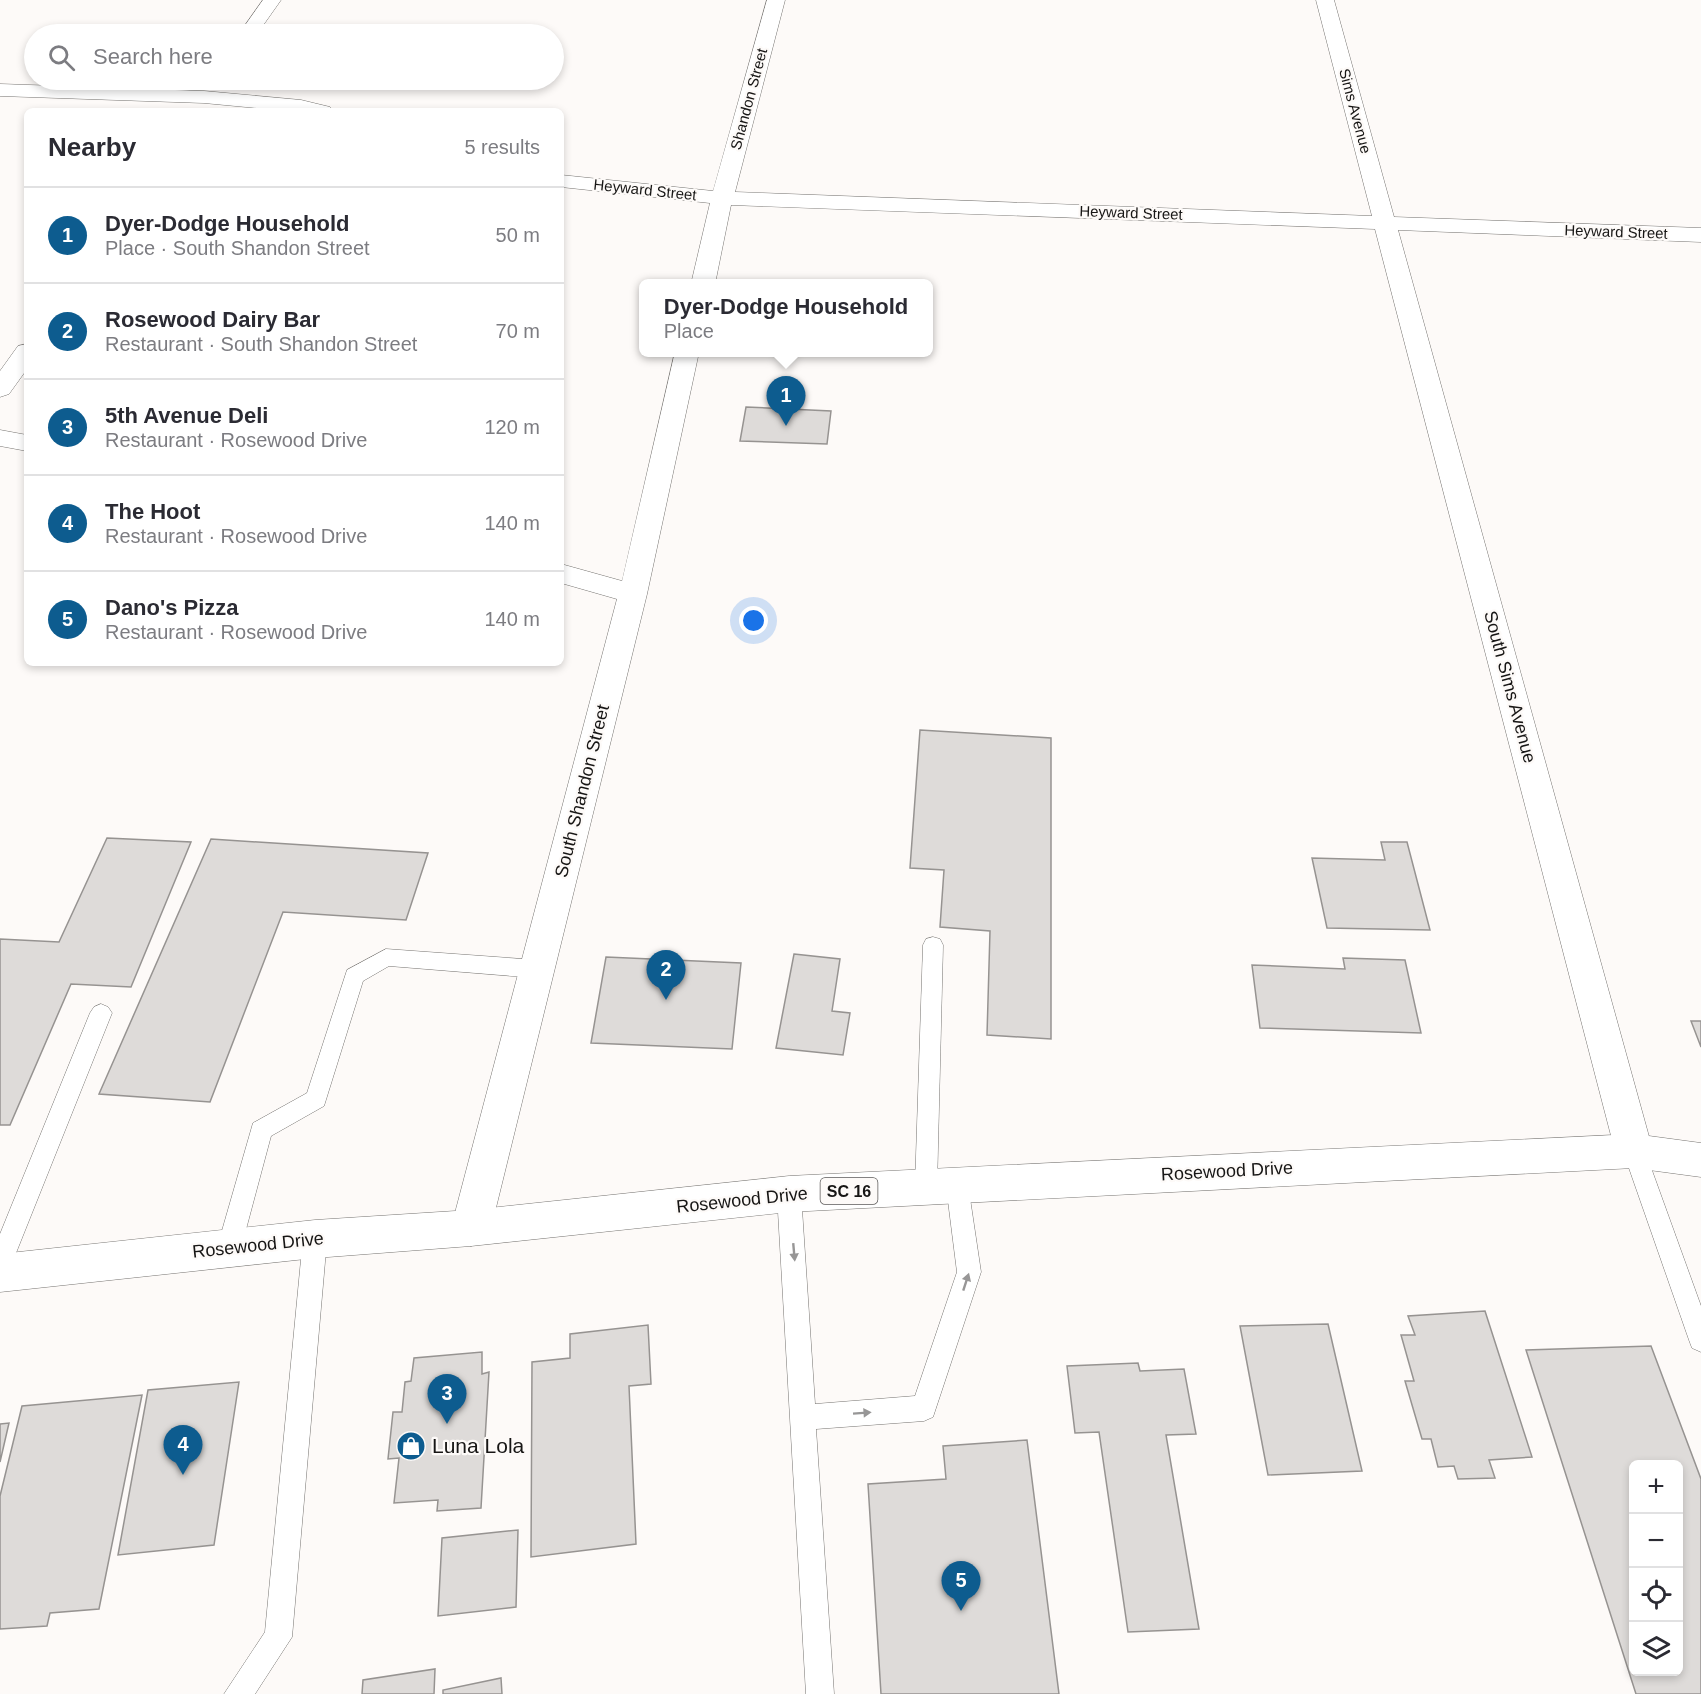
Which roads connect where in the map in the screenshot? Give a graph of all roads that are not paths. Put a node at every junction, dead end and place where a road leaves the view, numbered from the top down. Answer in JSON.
{"nodes":[{"id":1,"x":272,"y":0,"type":"edge"},
{"id":2,"x":776,"y":0,"type":"edge"},
{"id":3,"x":1325,"y":0,"type":"edge"},
{"id":4,"x":255,"y":24,"type":"edge"},
{"id":5,"x":0,"y":90,"type":"edge"},
{"id":6,"x":209,"y":90,"type":"edge"},
{"id":7,"x":199,"y":104,"type":"edge"},
{"id":8,"x":310,"y":108,"type":"edge"},
{"id":9,"x":564,"y":181,"type":"edge"},
{"id":10,"x":722,"y":198,"type":"junction"},
{"id":11,"x":1385,"y":223,"type":"junction"},
{"id":12,"x":1701,"y":235,"type":"edge"},
{"id":13,"x":704,"y":279,"type":"edge"},
{"id":14,"x":24,"y":355,"type":"edge"},
{"id":15,"x":686,"y":357,"type":"edge"},
{"id":16,"x":0,"y":389,"type":"edge"},
{"id":17,"x":0,"y":438,"type":"edge"},
{"id":18,"x":24,"y":442,"type":"edge"},
{"id":19,"x":564,"y":574,"type":"edge"},
{"id":20,"x":633,"y":594,"type":"junction"},
{"id":21,"x":933,"y":945,"type":"dead end"},
{"id":22,"x":537,"y":969,"type":"junction"},
{"id":23,"x":101,"y":1013,"type":"dead end"},
{"id":24,"x":1634,"y":1151,"type":"junction"},
{"id":25,"x":1701,"y":1160,"type":"edge"},
{"id":26,"x":942,"y":1186,"type":"junction"},
{"id":27,"x":789,"y":1194,"type":"junction"},
{"id":28,"x":471,"y":1228,"type":"junction"},
{"id":29,"x":315,"y":1239,"type":"junction"},
{"id":30,"x":229,"y":1248,"type":"junction"},
{"id":31,"x":0,"y":1263,"type":"edge"},
{"id":32,"x":0,"y":1273,"type":"edge"},
{"id":33,"x":1701,"y":1340,"type":"edge"},
{"id":34,"x":804,"y":1417,"type":"junction"},
{"id":35,"x":238,"y":1694,"type":"edge"},
{"id":36,"x":820,"y":1694,"type":"edge"}],
"edges":[{"from":1,"to":4,"type":"street"},
{"from":2,"to":10,"type":"street","name":"Shandon Street"},
{"from":3,"to":11,"type":"street","name":"Sims Avenue"},
{"from":5,"to":7,"type":"street"},
{"from":6,"to":7,"type":"street"},
{"from":7,"to":8,"type":"street"},
{"from":9,"to":10,"type":"street","name":"Heyward Street"},
{"from":10,"to":11,"type":"street","name":"Heyward Street"},
{"from":10,"to":13,"type":"street"},
{"from":11,"to":12,"type":"street","name":"Heyward Street"},
{"from":11,"to":24,"type":"street","name":"South Sims Avenue"},
{"from":14,"to":16,"type":"street"},
{"from":15,"to":20,"type":"street","name":"South Shandon Street"},
{"from":17,"to":18,"type":"street"},
{"from":19,"to":20,"type":"street"},
{"from":20,"to":22,"type":"street","name":"South Shandon Street"},
{"from":21,"to":26,"type":"lane"},
{"from":22,"to":28,"type":"street","name":"South Shandon Street"},
{"from":22,"to":30,"type":"lane"},
{"from":23,"to":31,"type":"lane"},
{"from":24,"to":25,"type":"street","name":"Rosewood Drive","number":"SC 16"},
{"from":24,"to":26,"type":"street","name":"Rosewood Drive","number":"SC 16"},
{"from":24,"to":33,"type":"lane"},
{"from":26,"to":27,"type":"street","name":"Rosewood Drive","number":"SC 16"},
{"from":34,"to":26,"type":"lane","one_way":true},
{"from":27,"to":28,"type":"street","name":"Rosewood Drive","number":"SC 16"},
{"from":27,"to":34,"type":"lane","one_way":true},
{"from":28,"to":29,"type":"street","name":"Rosewood Drive","number":"SC 16"},
{"from":29,"to":30,"type":"street","name":"Rosewood Drive","number":"SC 16"},
{"from":29,"to":35,"type":"lane"},
{"from":30,"to":32,"type":"street","name":"Rosewood Drive","number":"SC 16"},
{"from":34,"to":36,"type":"lane"}]}
